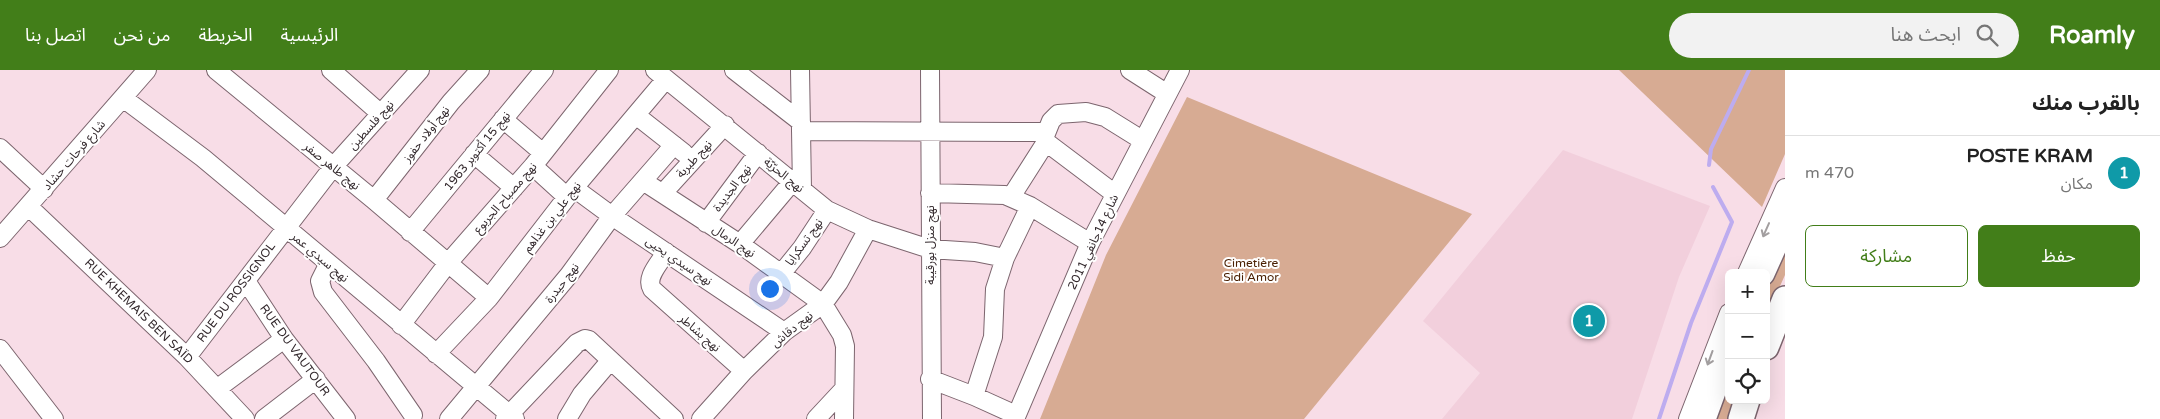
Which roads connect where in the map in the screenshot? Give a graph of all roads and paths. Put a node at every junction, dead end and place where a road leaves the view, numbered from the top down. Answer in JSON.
{"nodes":[{"id":1,"x":147,"y":70,"type":"edge"},
{"id":2,"x":216,"y":70,"type":"edge"},
{"id":3,"x":331,"y":70,"type":"edge"},
{"id":4,"x":420,"y":70,"type":"edge"},
{"id":5,"x":480,"y":70,"type":"edge"},
{"id":6,"x":544,"y":70,"type":"edge"},
{"id":7,"x":609,"y":70,"type":"edge"},
{"id":8,"x":734,"y":70,"type":"edge"},
{"id":9,"x":800,"y":70,"type":"edge"},
{"id":10,"x":930,"y":70,"type":"edge"},
{"id":11,"x":1130,"y":70,"type":"edge"},
{"id":12,"x":1180,"y":70,"type":"edge"},
{"id":13,"x":661,"y":74,"type":"edge"},
{"id":14,"x":1166,"y":93,"type":"junction"},
{"id":15,"x":123,"y":98,"type":"junction"},
{"id":16,"x":381,"y":114,"type":"junction"},
{"id":17,"x":637,"y":116,"type":"junction"},
{"id":18,"x":502,"y":119,"type":"junction"},
{"id":19,"x":725,"y":126,"type":"junction"},
{"id":20,"x":801,"y":126,"type":"junction"},
{"id":21,"x":929,"y":130,"type":"junction"},
{"id":22,"x":1045,"y":138,"type":"junction"},
{"id":23,"x":1142,"y":140,"type":"junction"},
{"id":24,"x":674,"y":145,"type":"junction"},
{"id":25,"x":0,"y":148,"type":"edge"},
{"id":26,"x":758,"y":153,"type":"junction"},
{"id":27,"x":474,"y":154,"type":"junction"},
{"id":28,"x":538,"y":159,"type":"junction"},
{"id":29,"x":692,"y":159,"type":"junction"},
{"id":30,"x":333,"y":167,"type":"junction"},
{"id":31,"x":643,"y":181,"type":"junction"},
{"id":32,"x":798,"y":185,"type":"junction"},
{"id":33,"x":514,"y":188,"type":"junction"},
{"id":34,"x":1785,"y":188,"type":"edge"},
{"id":35,"x":44,"y":190,"type":"junction"},
{"id":36,"x":570,"y":193,"type":"junction"},
{"id":37,"x":663,"y":193,"type":"junction"},
{"id":38,"x":930,"y":193,"type":"junction"},
{"id":39,"x":1115,"y":194,"type":"junction"},
{"id":40,"x":1012,"y":197,"type":"junction"},
{"id":41,"x":374,"y":200,"type":"junction"},
{"id":42,"x":1030,"y":206,"type":"junction"},
{"id":43,"x":29,"y":207,"type":"junction"},
{"id":44,"x":827,"y":210,"type":"junction"},
{"id":45,"x":612,"y":216,"type":"junction"},
{"id":46,"x":706,"y":222,"type":"junction"},
{"id":47,"x":1785,"y":222,"type":"edge"},
{"id":48,"x":285,"y":228,"type":"junction"},
{"id":49,"x":868,"y":229,"type":"junction"},
{"id":50,"x":410,"y":232,"type":"junction"},
{"id":51,"x":0,"y":238,"type":"edge"},
{"id":52,"x":1090,"y":243,"type":"junction"},
{"id":53,"x":740,"y":244,"type":"junction"},
{"id":54,"x":930,"y":249,"type":"junction"},
{"id":55,"x":666,"y":252,"type":"junction"},
{"id":56,"x":1005,"y":258,"type":"junction"},
{"id":57,"x":448,"y":263,"type":"junction"},
{"id":58,"x":328,"y":265,"type":"junction"},
{"id":59,"x":1749,"y":269,"type":"edge"},
{"id":60,"x":1764,"y":269,"type":"edge"},
{"id":61,"x":781,"y":274,"type":"junction"},
{"id":62,"x":246,"y":281,"type":"junction"},
{"id":63,"x":489,"y":298,"type":"junction"},
{"id":64,"x":1785,"y":300,"type":"edge"},
{"id":65,"x":822,"y":304,"type":"junction"},
{"id":66,"x":1728,"y":314,"type":"edge"},
{"id":67,"x":401,"y":325,"type":"junction"},
{"id":68,"x":784,"y":332,"type":"junction"},
{"id":69,"x":1770,"y":337,"type":"edge"},
{"id":70,"x":284,"y":339,"type":"junction"},
{"id":71,"x":0,"y":349,"type":"edge"},
{"id":72,"x":436,"y":354,"type":"junction"},
{"id":73,"x":187,"y":357,"type":"junction"},
{"id":74,"x":1725,"y":359,"type":"edge"},
{"id":75,"x":610,"y":361,"type":"junction"},
{"id":76,"x":744,"y":371,"type":"junction"},
{"id":77,"x":316,"y":379,"type":"junction"},
{"id":78,"x":930,"y":379,"type":"junction"},
{"id":79,"x":477,"y":386,"type":"junction"},
{"id":80,"x":218,"y":388,"type":"junction"},
{"id":81,"x":844,"y":390,"type":"junction"},
{"id":82,"x":974,"y":396,"type":"junction"},
{"id":83,"x":1746,"y":404,"type":"edge"},
{"id":84,"x":412,"y":415,"type":"dead end"},
{"id":85,"x":509,"y":417,"type":"edge"},
{"id":86,"x":1016,"y":417,"type":"edge"},
{"id":87,"x":54,"y":419,"type":"edge"},
{"id":88,"x":245,"y":419,"type":"edge"},
{"id":89,"x":264,"y":419,"type":"edge"},
{"id":90,"x":346,"y":419,"type":"edge"},
{"id":91,"x":449,"y":419,"type":"edge"},
{"id":92,"x":567,"y":419,"type":"edge"},
{"id":93,"x":674,"y":419,"type":"edge"},
{"id":94,"x":701,"y":419,"type":"edge"},
{"id":95,"x":816,"y":419,"type":"edge"},
{"id":96,"x":844,"y":419,"type":"edge"},
{"id":97,"x":932,"y":419,"type":"edge"},
{"id":98,"x":1688,"y":419,"type":"edge"},
{"id":99,"x":1703,"y":419,"type":"edge"},
{"id":100,"x":1741,"y":419,"type":"edge"}],
"edges":[{"from":1,"to":15,"type":"street","name":"شارع فرحات حشاد"},
{"from":2,"to":30,"type":"street","name":"نهج طاهر صفر"},
{"from":3,"to":16,"type":"street"},
{"from":4,"to":16,"type":"street","name":"نهج فلسطين"},
{"from":5,"to":41,"type":"street","name":"نهج أولاد حفوز"},
{"from":6,"to":18,"type":"street","name":"نهج 15 أكتوبر 1963"},
{"from":7,"to":28,"type":"street","name":"نهج مصباح الجربوع"},
{"from":8,"to":20,"type":"street"},
{"from":9,"to":20,"type":"street"},
{"from":10,"to":21,"type":"street","name":"نهج منزل بورقيبة"},
{"from":11,"to":14,"type":"street"},
{"from":12,"to":14,"type":"street","name":"شارع 14جانفي 2011"},
{"from":13,"to":17,"type":"street","name":"نهج علي بن غذاهم"},
{"from":13,"to":19,"type":"street","name":"نهج الحرّيّة"},
{"from":14,"to":23,"type":"street","name":"شارع 14جانفي 2011"},
{"from":15,"to":35,"type":"street","name":"شارع فرحات حشاد"},
{"from":15,"to":48,"type":"street","name":"نهج سيدي عمر"},
{"from":16,"to":30,"type":"street","name":"نهج فلسطين"},
{"from":17,"to":24,"type":"street"},
{"from":17,"to":36,"type":"street","name":"نهج علي بن غذاهم"},
{"from":18,"to":27,"type":"street","name":"نهج 15 أكتوبر 1963"},
{"from":18,"to":28,"type":"street","name":"نهج سيدي يحيى"},
{"from":19,"to":26,"type":"street","name":"نهج الحرّيّة"},
{"from":19,"to":29,"type":"street","name":"نهج طبربة"},
{"from":20,"to":21,"type":"street"},
{"from":20,"to":32,"type":"street"},
{"from":21,"to":22,"type":"street"},
{"from":21,"to":38,"type":"street","name":"نهج منزل بورقيبة"},
{"from":22,"to":23,"type":"street"},
{"from":22,"to":39,"type":"street"},
{"from":22,"to":40,"type":"street"},
{"from":23,"to":39,"type":"street","name":"شارع 14جانفي 2011"},
{"from":24,"to":29,"type":"street"},
{"from":24,"to":31,"type":"street","name":"نهج حيدرة"},
{"from":25,"to":35,"type":"street"},
{"from":26,"to":32,"type":"street","name":"نهج الحرّيّة"},
{"from":26,"to":46,"type":"street","name":"نهج الجديدة"},
{"from":27,"to":33,"type":"street"},
{"from":27,"to":50,"type":"street","name":"نهج 15 أكتوبر 1963"},
{"from":28,"to":33,"type":"street","name":"نهج مصباح الجربوع"},
{"from":28,"to":36,"type":"street","name":"نهج سيدي يحيى"},
{"from":29,"to":37,"type":"street","name":"نهج طبربة"},
{"from":30,"to":41,"type":"street","name":"نهج طاهر صفر"},
{"from":30,"to":48,"type":"street","name":"نهج فلسطين"},
{"from":31,"to":37,"type":"street","name":"نهج الرمال"},
{"from":31,"to":45,"type":"street","name":"نهج حيدرة"},
{"from":32,"to":44,"type":"street","name":"نهج الحرّيّة"},
{"from":32,"to":53,"type":"street"},
{"from":33,"to":57,"type":"street","name":"نهج مصباح الجربوع"},
{"from":34,"to":59,"type":"street","one_way":true},
{"from":35,"to":43,"type":"street","name":"شارع فرحات حشاد"},
{"from":36,"to":45,"type":"street","name":"نهج سيدي يحيى"},
{"from":36,"to":63,"type":"street","name":"نهج علي بن غذاهم"},
{"from":37,"to":46,"type":"street","name":"نهج الرمال"},
{"from":38,"to":40,"type":"street"},
{"from":38,"to":54,"type":"street","name":"نهج منزل بورقيبة"},
{"from":39,"to":52,"type":"street","name":"شارع 14جانفي 2011"},
{"from":40,"to":42,"type":"street"},
{"from":41,"to":50,"type":"street","name":"نهج طاهر صفر"},
{"from":42,"to":52,"type":"street"},
{"from":42,"to":56,"type":"street"},
{"from":43,"to":51,"type":"street","name":"شارع فرحات حشاد"},
{"from":43,"to":73,"type":"street","name":"RUE KHEMAIS BEN SAÏD"},
{"from":44,"to":49,"type":"street","name":"نهج الحرّيّة"},
{"from":44,"to":61,"type":"street","name":"نهج تسكرايا"},
{"from":45,"to":55,"type":"street","name":"نهج سيدي يحيى"},
{"from":45,"to":79,"type":"street","name":"نهج حيدرة"},
{"from":46,"to":53,"type":"street","name":"نهج الرمال"},
{"from":47,"to":60,"type":"highway"},
{"from":48,"to":58,"type":"street","name":"نهج سيدي عمر"},
{"from":48,"to":62,"type":"street","name":"RUE DU ROSSIGNOL"},
{"from":49,"to":54,"type":"street","name":"نهج الحرّيّة"},
{"from":49,"to":65,"type":"street","name":"نهج دقاش"},
{"from":50,"to":57,"type":"street","name":"نهج طاهر صفر"},
{"from":52,"to":86,"type":"street","name":"شارع 14جانفي 2011"},
{"from":53,"to":61,"type":"street","name":"نهج الرمال"},
{"from":54,"to":56,"type":"street","name":"نهج الحرّيّة"},
{"from":54,"to":78,"type":"street","name":"نهج منزل بورقيبة"},
{"from":55,"to":68,"type":"street","name":"نهج سيدي يحيى"},
{"from":55,"to":76,"type":"street","name":"نهج بشاطر"},
{"from":56,"to":82,"type":"street"},
{"from":57,"to":63,"type":"street","name":"نهج طاهر صفر"},
{"from":57,"to":67,"type":"street","name":"نهج مصباح الجربوع"},
{"from":58,"to":67,"type":"street","name":"نهج سيدي عمر"},
{"from":58,"to":84,"type":"street"},
{"from":61,"to":65,"type":"street","name":"نهج الرمال"},
{"from":62,"to":70,"type":"street","name":"RUE DU VAUTOUR"},
{"from":62,"to":73,"type":"street","name":"RUE DU ROSSIGNOL"},
{"from":63,"to":72,"type":"street","name":"نهج علي بن غذاهم"},
{"from":64,"to":69,"type":"highway"},
{"from":65,"to":68,"type":"street","name":"نهج دقاش"},
{"from":65,"to":81,"type":"street","name":"نهج الرمال"},
{"from":66,"to":98,"type":"street","one_way":true},
{"from":67,"to":72,"type":"street","name":"نهج سيدي عمر"},
{"from":68,"to":76,"type":"street","name":"نهج دقاش"},
{"from":70,"to":77,"type":"street","name":"RUE DU VAUTOUR"},
{"from":70,"to":80,"type":"street"},
{"from":71,"to":87,"type":"street"},
{"from":72,"to":79,"type":"street","name":"نهج سيدي عمر"},
{"from":73,"to":80,"type":"street","name":"RUE KHEMAIS BEN SAÏD"},
{"from":74,"to":99,"type":"highway"},
{"from":75,"to":85,"type":"street"},
{"from":75,"to":92,"type":"street"},
{"from":75,"to":93,"type":"street"},
{"from":76,"to":94,"type":"street","name":"نهج دقاش"},
{"from":77,"to":89,"type":"street"},
{"from":77,"to":90,"type":"street","name":"RUE DU VAUTOUR"},
{"from":78,"to":82,"type":"street"},
{"from":78,"to":97,"type":"street","name":"نهج منزل بورقيبة"},
{"from":79,"to":85,"type":"street","name":"نهج سيدي عمر"},
{"from":79,"to":91,"type":"street","name":"نهج حيدرة"},
{"from":80,"to":88,"type":"street","name":"RUE KHEMAIS BEN SAÏD"},
{"from":81,"to":95,"type":"street"},
{"from":81,"to":96,"type":"street","name":"نهج الرمال"},
{"from":82,"to":86,"type":"street"},
{"from":83,"to":100,"type":"highway"}]}
